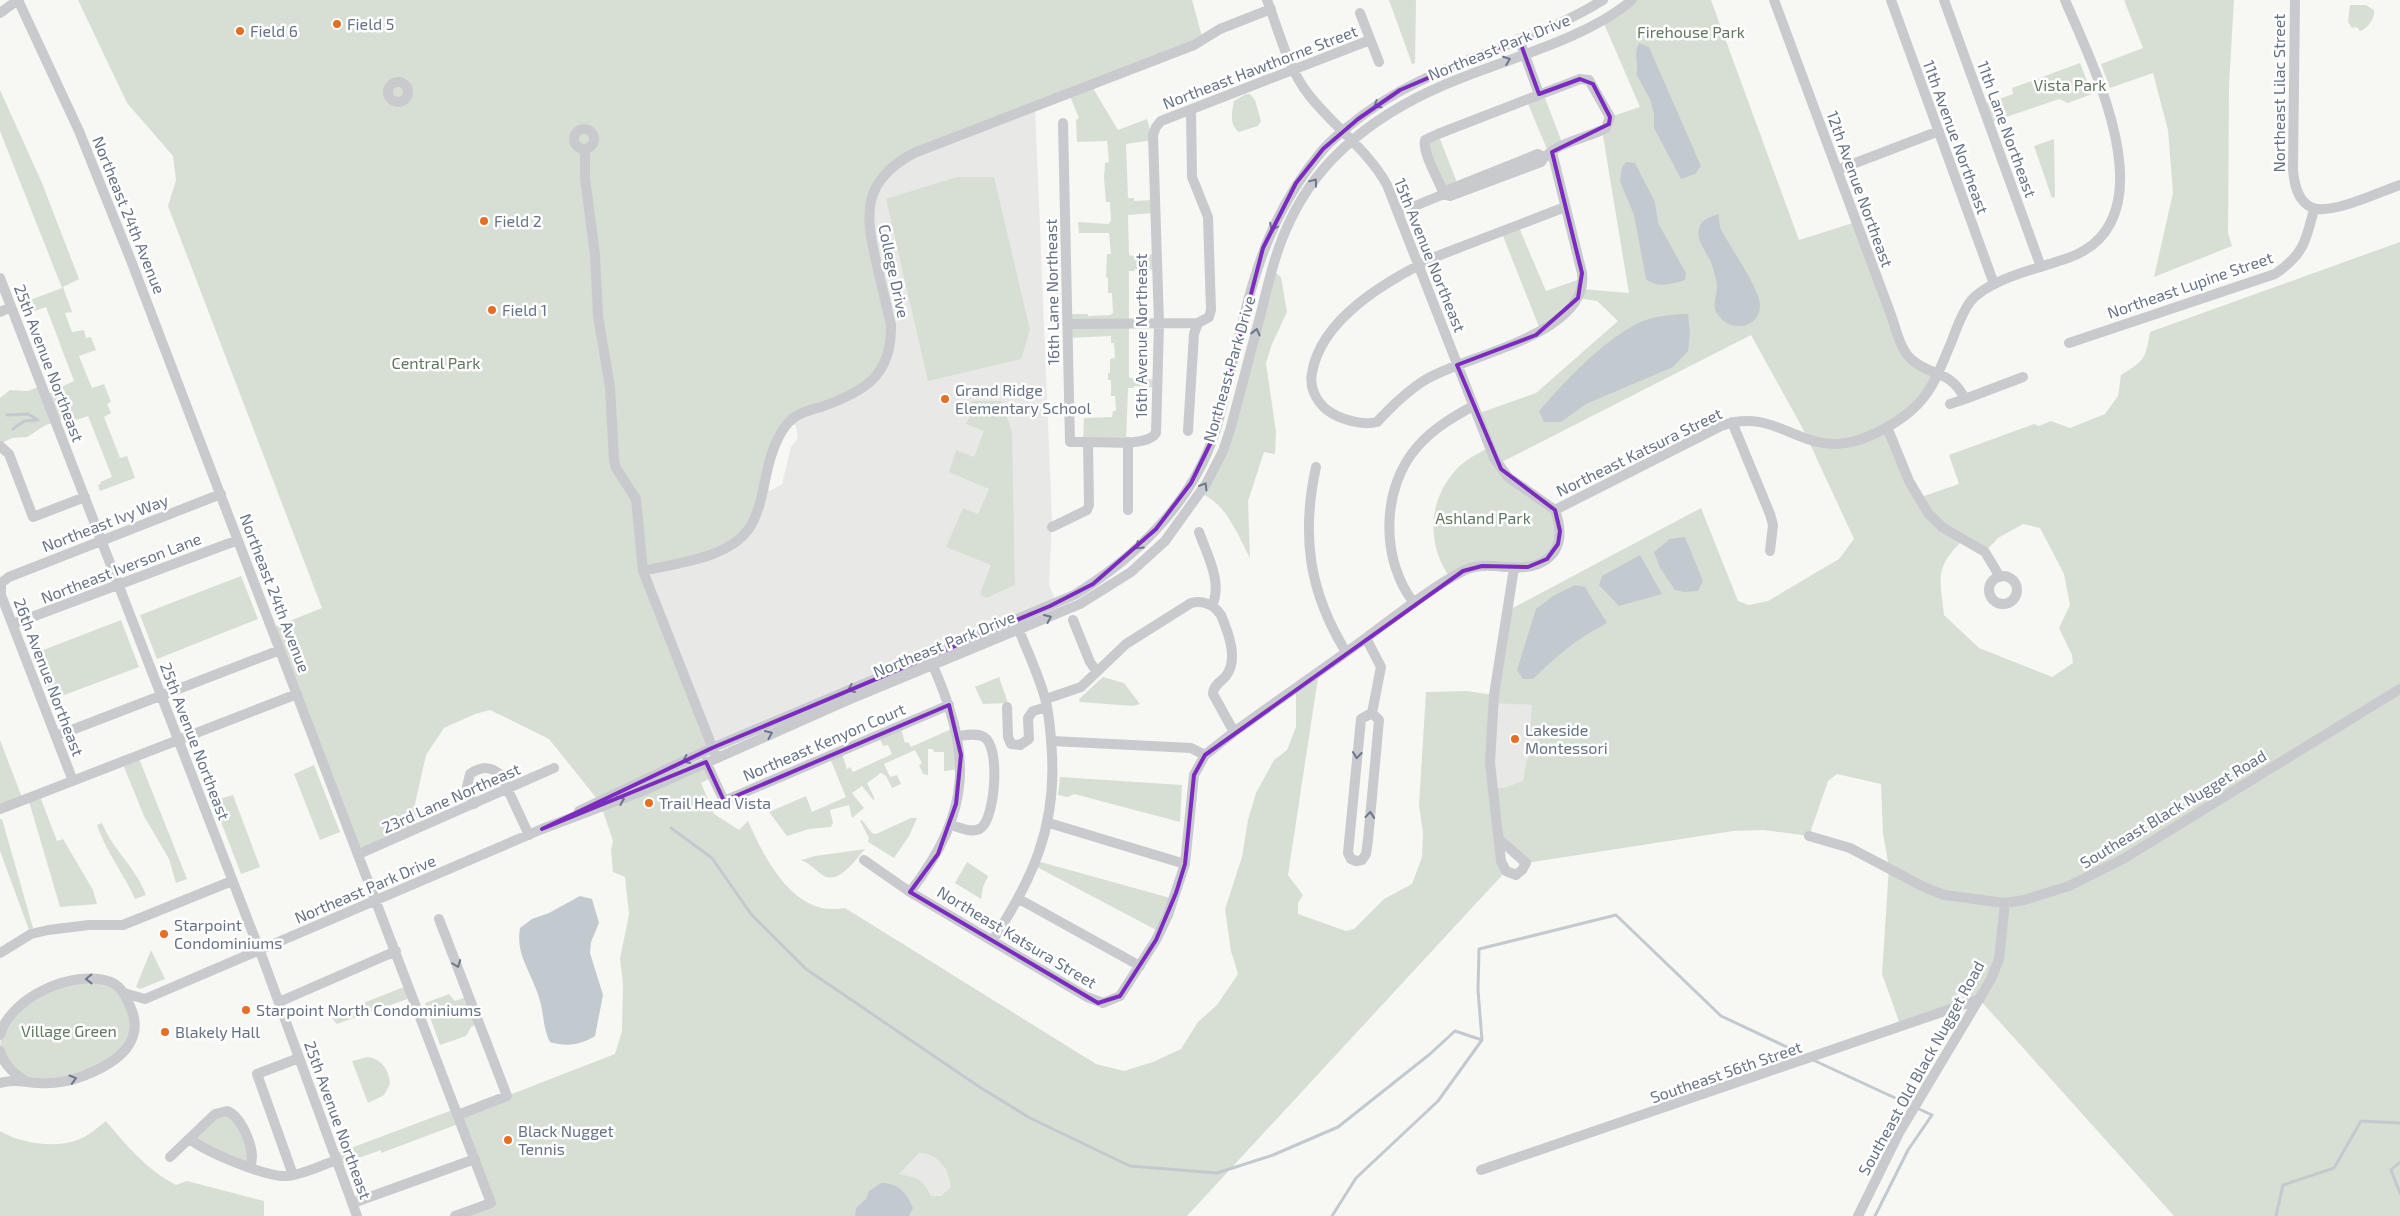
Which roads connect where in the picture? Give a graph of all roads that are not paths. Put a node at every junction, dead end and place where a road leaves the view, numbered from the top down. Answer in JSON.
{"nodes":[{"id":1,"x":18,"y":0,"type":"edge"},
{"id":2,"x":1603,"y":0,"type":"edge"},
{"id":3,"x":1774,"y":0,"type":"edge"},
{"id":4,"x":1891,"y":0,"type":"edge"},
{"id":5,"x":1944,"y":0,"type":"edge"},
{"id":6,"x":2065,"y":0,"type":"edge"},
{"id":7,"x":2295,"y":0,"type":"edge"},
{"id":8,"x":1626,"y":2,"type":"edge"},
{"id":9,"x":1269,"y":5,"type":"edge"},
{"id":10,"x":0,"y":13,"type":"edge"},
{"id":11,"x":1360,"y":13,"type":"dead end"},
{"id":12,"x":1519,"y":39,"type":"junction"},
{"id":13,"x":1370,"y":40,"type":"junction"},
{"id":14,"x":1524,"y":54,"type":"junction"},
{"id":15,"x":1379,"y":62,"type":"dead end"},
{"id":16,"x":1294,"y":70,"type":"junction"},
{"id":17,"x":1539,"y":94,"type":"junction"},
{"id":18,"x":1191,"y":110,"type":"junction"},
{"id":19,"x":1161,"y":121,"type":"joint"},
{"id":20,"x":1063,"y":123,"type":"dead end"},
{"id":21,"x":1342,"y":132,"type":"junction"},
{"id":22,"x":1939,"y":132,"type":"junction"},
{"id":23,"x":1350,"y":141,"type":"junction"},
{"id":24,"x":585,"y":150,"type":"dead end"},
{"id":25,"x":1548,"y":154,"type":"junction"},
{"id":26,"x":1837,"y":170,"type":"junction"},
{"id":27,"x":2400,"y":185,"type":"edge"},
{"id":28,"x":1444,"y":194,"type":"junction"},
{"id":29,"x":1565,"y":207,"type":"junction"},
{"id":30,"x":2314,"y":209,"type":"junction"},
{"id":31,"x":1398,"y":214,"type":"junction"},
{"id":32,"x":1418,"y":265,"type":"junction"},
{"id":33,"x":2041,"y":267,"type":"junction"},
{"id":34,"x":0,"y":278,"type":"edge"},
{"id":35,"x":1994,"y":284,"type":"junction"},
{"id":36,"x":11,"y":307,"type":"junction"},
{"id":37,"x":0,"y":312,"type":"edge"},
{"id":38,"x":1198,"y":323,"type":"junction"},
{"id":39,"x":1067,"y":324,"type":"junction"},
{"id":40,"x":1159,"y":324,"type":"junction"},
{"id":41,"x":2069,"y":343,"type":"dead end"},
{"id":42,"x":1457,"y":366,"type":"junction"},
{"id":43,"x":1938,"y":372,"type":"junction"},
{"id":44,"x":2023,"y":377,"type":"dead end"},
{"id":45,"x":1965,"y":399,"type":"junction"},
{"id":46,"x":1950,"y":404,"type":"dead end"},
{"id":47,"x":1474,"y":406,"type":"junction"},
{"id":48,"x":1732,"y":422,"type":"junction"},
{"id":49,"x":1888,"y":427,"type":"junction"},
{"id":50,"x":1188,"y":431,"type":"dead end"},
{"id":51,"x":1088,"y":442,"type":"junction"},
{"id":52,"x":1128,"y":442,"type":"junction"},
{"id":53,"x":0,"y":446,"type":"edge"},
{"id":54,"x":1316,"y":467,"type":"dead end"},
{"id":55,"x":221,"y":494,"type":"junction"},
{"id":56,"x":85,"y":497,"type":"junction"},
{"id":57,"x":1128,"y":510,"type":"dead end"},
{"id":58,"x":1555,"y":510,"type":"junction"},
{"id":59,"x":1052,"y":527,"type":"dead end"},
{"id":60,"x":1198,"y":532,"type":"dead end"},
{"id":61,"x":102,"y":540,"type":"junction"},
{"id":62,"x":238,"y":540,"type":"junction"},
{"id":63,"x":1770,"y":551,"type":"dead end"},
{"id":64,"x":1514,"y":568,"type":"junction"},
{"id":65,"x":643,"y":571,"type":"junction"},
{"id":66,"x":2000,"y":577,"type":"dead end"},
{"id":67,"x":1,"y":583,"type":"edge"},
{"id":68,"x":120,"y":585,"type":"junction"},
{"id":69,"x":1414,"y":603,"type":"junction"},
{"id":70,"x":1212,"y":606,"type":"junction"},
{"id":71,"x":1073,"y":620,"type":"dead end"},
{"id":72,"x":13,"y":624,"type":"junction"},
{"id":73,"x":1017,"y":625,"type":"junction"},
{"id":74,"x":1366,"y":638,"type":"junction"},
{"id":75,"x":280,"y":650,"type":"junction"},
{"id":76,"x":1346,"y":652,"type":"junction"},
{"id":77,"x":930,"y":661,"type":"junction"},
{"id":78,"x":1096,"y":672,"type":"junction"},
{"id":79,"x":2400,"y":689,"type":"edge"},
{"id":80,"x":297,"y":694,"type":"junction"},
{"id":81,"x":161,"y":695,"type":"junction"},
{"id":82,"x":1046,"y":703,"type":"junction"},
{"id":83,"x":949,"y":704,"type":"junction"},
{"id":84,"x":1008,"y":707,"type":"dead end"},
{"id":85,"x":1372,"y":712,"type":"junction"},
{"id":86,"x":1234,"y":732,"type":"junction"},
{"id":87,"x":56,"y":736,"type":"junction"},
{"id":88,"x":958,"y":736,"type":"junction"},
{"id":89,"x":178,"y":740,"type":"junction"},
{"id":90,"x":1052,"y":741,"type":"junction"},
{"id":91,"x":714,"y":752,"type":"junction"},
{"id":92,"x":1205,"y":755,"type":"junction"},
{"id":93,"x":706,"y":762,"type":"junction"},
{"id":94,"x":554,"y":768,"type":"dead end"},
{"id":95,"x":73,"y":781,"type":"junction"},
{"id":96,"x":508,"y":789,"type":"junction"},
{"id":97,"x":474,"y":804,"type":"junction"},
{"id":98,"x":0,"y":809,"type":"edge"},
{"id":99,"x":1049,"y":823,"type":"junction"},
{"id":100,"x":951,"y":825,"type":"junction"},
{"id":101,"x":542,"y":830,"type":"junction"},
{"id":102,"x":529,"y":835,"type":"junction"},
{"id":103,"x":1809,"y":836,"type":"dead end"},
{"id":104,"x":1500,"y":840,"type":"dead end"},
{"id":105,"x":359,"y":854,"type":"junction"},
{"id":106,"x":864,"y":860,"type":"dead end"},
{"id":107,"x":1185,"y":864,"type":"junction"},
{"id":108,"x":232,"y":881,"type":"junction"},
{"id":109,"x":910,"y":892,"type":"junction"},
{"id":110,"x":377,"y":900,"type":"junction"},
{"id":111,"x":1019,"y":900,"type":"junction"},
{"id":112,"x":2005,"y":903,"type":"junction"},
{"id":113,"x":439,"y":918,"type":"dead end"},
{"id":114,"x":993,"y":940,"type":"junction"},
{"id":115,"x":259,"y":950,"type":"junction"},
{"id":116,"x":396,"y":951,"type":"junction"},
{"id":117,"x":0,"y":953,"type":"edge"},
{"id":118,"x":1140,"y":966,"type":"junction"},
{"id":119,"x":124,"y":993,"type":"junction"},
{"id":120,"x":145,"y":999,"type":"junction"},
{"id":121,"x":1980,"y":999,"type":"junction"},
{"id":122,"x":279,"y":1002,"type":"junction"},
{"id":123,"x":136,"y":1018,"type":"junction"},
{"id":124,"x":0,"y":1035,"type":"edge"},
{"id":125,"x":299,"y":1058,"type":"junction"},
{"id":126,"x":1,"y":1059,"type":"edge"},
{"id":127,"x":25,"y":1080,"type":"junction"},
{"id":128,"x":0,"y":1083,"type":"edge"},
{"id":129,"x":458,"y":1115,"type":"junction"},
{"id":130,"x":190,"y":1139,"type":"junction"},
{"id":131,"x":170,"y":1157,"type":"dead end"},
{"id":132,"x":475,"y":1159,"type":"junction"},
{"id":133,"x":337,"y":1160,"type":"junction"},
{"id":134,"x":250,"y":1166,"type":"junction"},
{"id":135,"x":1481,"y":1170,"type":"dead end"},
{"id":136,"x":292,"y":1175,"type":"junction"},
{"id":137,"x":353,"y":1203,"type":"junction"},
{"id":138,"x":358,"y":1216,"type":"edge"},
{"id":139,"x":455,"y":1216,"type":"edge"},
{"id":140,"x":1858,"y":1216,"type":"edge"}],
"edges":[{"from":1,"to":10,"type":"street"},
{"from":1,"to":55,"type":"street","name":"Northeast 24th Avenue"},
{"from":2,"to":12,"type":"street","name":"Northeast Park Drive"},
{"from":3,"to":26,"type":"street","name":"12th Avenue Northeast"},
{"from":4,"to":22,"type":"street","name":"11th Avenue Northeast"},
{"from":5,"to":33,"type":"street","name":"11th Lane Northeast"},
{"from":6,"to":33,"type":"street","name":"Northeast Katsura Street"},
{"from":7,"to":30,"type":"street","name":"Northeast Lilac Street"},
{"from":8,"to":14,"type":"street","name":"Northeast Park Drive"},
{"from":9,"to":16,"type":"street","name":"15th Avenue Northeast"},
{"from":9,"to":65,"type":"street","name":"College Drive"},
{"from":11,"to":13,"type":"street"},
{"from":12,"to":14,"type":"street"},
{"from":12,"to":21,"type":"street","name":"Northeast Park Drive","one_way":true},
{"from":13,"to":15,"type":"street"},
{"from":13,"to":16,"type":"street","name":"Northeast Hawthorne Street"},
{"from":14,"to":17,"type":"street"},
{"from":23,"to":14,"type":"street","name":"Northeast Park Drive","one_way":true},
{"from":16,"to":18,"type":"street","name":"Northeast Hawthorne Street"},
{"from":16,"to":21,"type":"street","name":"15th Avenue Northeast"},
{"from":17,"to":25,"type":"street"},
{"from":17,"to":28,"type":"street"},
{"from":18,"to":19,"type":"street","name":"Northeast Hawthorne Street"},
{"from":18,"to":38,"type":"street"},
{"from":19,"to":40,"type":"street","name":"16th Avenue Northeast"},
{"from":20,"to":39,"type":"street","name":"16th Lane Northeast"},
{"from":21,"to":23,"type":"street","name":"15th Avenue Northeast"},
{"from":21,"to":73,"type":"street","name":"Northeast Park Drive","one_way":true},
{"from":22,"to":26,"type":"street"},
{"from":22,"to":35,"type":"street","name":"11th Avenue Northeast"},
{"from":23,"to":31,"type":"street","name":"15th Avenue Northeast"},
{"from":73,"to":23,"type":"street","name":"Northeast Park Drive","one_way":true},
{"from":24,"to":65,"type":"street"},
{"from":25,"to":28,"type":"street"},
{"from":25,"to":29,"type":"street"},
{"from":26,"to":43,"type":"street","name":"12th Avenue Northeast"},
{"from":27,"to":30,"type":"street"},
{"from":28,"to":31,"type":"street"},
{"from":29,"to":32,"type":"street"},
{"from":29,"to":42,"type":"street"},
{"from":30,"to":41,"type":"street","name":"Northeast Lupine Street"},
{"from":31,"to":32,"type":"street","name":"15th Avenue Northeast"},
{"from":32,"to":42,"type":"street","name":"15th Avenue Northeast"},
{"from":32,"to":42,"type":"street"},
{"from":33,"to":35,"type":"street","name":"Northeast Katsura Street"},
{"from":34,"to":36,"type":"street","name":"25th Avenue Northeast"},
{"from":35,"to":43,"type":"street","name":"Northeast Katsura Street"},
{"from":36,"to":37,"type":"street"},
{"from":36,"to":56,"type":"street","name":"25th Avenue Northeast"},
{"from":38,"to":40,"type":"street"},
{"from":38,"to":50,"type":"street"},
{"from":39,"to":40,"type":"street"},
{"from":39,"to":51,"type":"street","name":"16th Lane Northeast"},
{"from":40,"to":52,"type":"street","name":"16th Avenue Northeast"},
{"from":42,"to":47,"type":"street","name":"15th Avenue Northeast"},
{"from":43,"to":45,"type":"street","name":"12th Avenue Northeast"},
{"from":43,"to":49,"type":"street","name":"Northeast Katsura Street"},
{"from":44,"to":45,"type":"street"},
{"from":45,"to":46,"type":"street"},
{"from":47,"to":58,"type":"street","name":"15th Avenue Northeast"},
{"from":47,"to":69,"type":"street"},
{"from":48,"to":49,"type":"street","name":"Northeast Katsura Street"},
{"from":48,"to":58,"type":"street","name":"Northeast Katsura Street"},
{"from":48,"to":63,"type":"street"},
{"from":49,"to":66,"type":"street"},
{"from":51,"to":52,"type":"street","name":"16th Avenue Northeast"},
{"from":51,"to":59,"type":"street"},
{"from":52,"to":57,"type":"street"},
{"from":53,"to":56,"type":"street"},
{"from":54,"to":76,"type":"street"},
{"from":55,"to":61,"type":"street","name":"Northeast Ivy Way"},
{"from":55,"to":62,"type":"street","name":"Northeast 24th Avenue"},
{"from":56,"to":61,"type":"street","name":"25th Avenue Northeast"},
{"from":58,"to":64,"type":"street","name":"Northeast Katsura Street"},
{"from":60,"to":70,"type":"street"},
{"from":61,"to":67,"type":"street","name":"Northeast Ivy Way"},
{"from":61,"to":68,"type":"street","name":"25th Avenue Northeast"},
{"from":62,"to":68,"type":"street","name":"Northeast Iverson Lane"},
{"from":62,"to":75,"type":"street","name":"Northeast 24th Avenue"},
{"from":64,"to":69,"type":"street","name":"Northeast Katsura Street"},
{"from":64,"to":104,"type":"street"},
{"from":65,"to":91,"type":"street"},
{"from":67,"to":72,"type":"street","name":"26th Avenue Northeast"},
{"from":68,"to":72,"type":"street","name":"Northeast Iverson Lane"},
{"from":68,"to":81,"type":"street","name":"25th Avenue Northeast"},
{"from":69,"to":74,"type":"street","name":"Northeast Katsura Street"},
{"from":70,"to":78,"type":"street"},
{"from":70,"to":86,"type":"street"},
{"from":71,"to":78,"type":"street"},
{"from":72,"to":87,"type":"street","name":"26th Avenue Northeast"},
{"from":73,"to":77,"type":"street","name":"Northeast Park Drive"},
{"from":73,"to":82,"type":"street"},
{"from":74,"to":76,"type":"street","name":"Northeast Katsura Street"},
{"from":74,"to":85,"type":"street"},
{"from":75,"to":80,"type":"street","name":"Northeast 24th Avenue"},
{"from":75,"to":81,"type":"street"},
{"from":76,"to":86,"type":"street","name":"Northeast Katsura Street"},
{"from":77,"to":83,"type":"street"},
{"from":77,"to":91,"type":"street","name":"Northeast Park Drive"},
{"from":78,"to":82,"type":"street"},
{"from":79,"to":112,"type":"street","name":"Southeast Black Nugget Road"},
{"from":80,"to":89,"type":"street"},
{"from":80,"to":105,"type":"street","name":"Northeast 24th Avenue"},
{"from":81,"to":87,"type":"street"},
{"from":81,"to":89,"type":"street","name":"25th Avenue Northeast"},
{"from":82,"to":84,"type":"street"},
{"from":82,"to":90,"type":"street"},
{"from":83,"to":88,"type":"street"},
{"from":83,"to":93,"type":"street","name":"Northeast Kenyon Court"},
{"from":85,"to":85,"type":"street","one_way":true},
{"from":86,"to":92,"type":"street","name":"Northeast Katsura Street"},
{"from":87,"to":95,"type":"street","name":"26th Avenue Northeast"},
{"from":88,"to":100,"type":"street"},
{"from":88,"to":100,"type":"street"},
{"from":89,"to":95,"type":"street"},
{"from":89,"to":108,"type":"street","name":"25th Avenue Northeast"},
{"from":90,"to":92,"type":"street"},
{"from":90,"to":99,"type":"street"},
{"from":91,"to":93,"type":"street","name":"Northeast Park Drive"},
{"from":91,"to":101,"type":"street","name":"Northeast Park Drive","one_way":true},
{"from":92,"to":107,"type":"street","name":"Northeast Katsura Street"},
{"from":101,"to":93,"type":"street","name":"Northeast Park Drive","one_way":true},
{"from":94,"to":96,"type":"street","name":"23rd Lane Northeast"},
{"from":95,"to":98,"type":"street"},
{"from":96,"to":97,"type":"street","name":"23rd Lane Northeast"},
{"from":96,"to":97,"type":"street"},
{"from":96,"to":102,"type":"street"},
{"from":97,"to":105,"type":"street","name":"23rd Lane Northeast"},
{"from":99,"to":107,"type":"street"},
{"from":99,"to":111,"type":"street"},
{"from":100,"to":109,"type":"street"},
{"from":101,"to":102,"type":"street","name":"Northeast Park Drive"},
{"from":102,"to":110,"type":"street","name":"Northeast Park Drive"},
{"from":103,"to":112,"type":"street","name":"Southeast Black Nugget Road"},
{"from":105,"to":110,"type":"street","name":"Northeast 24th Avenue"},
{"from":106,"to":109,"type":"street","name":"Northeast Katsura Street"},
{"from":107,"to":118,"type":"street","name":"Northeast Katsura Street"},
{"from":108,"to":115,"type":"street","name":"25th Avenue Northeast"},
{"from":108,"to":117,"type":"street"},
{"from":109,"to":114,"type":"street","name":"Northeast Katsura Street"},
{"from":110,"to":115,"type":"street","name":"Northeast Park Drive"},
{"from":110,"to":116,"type":"street","name":"Northeast 24th Avenue"},
{"from":111,"to":114,"type":"street"},
{"from":111,"to":118,"type":"street"},
{"from":112,"to":121,"type":"street","name":"Southeast Old Black Nugget Road"},
{"from":113,"to":129,"type":"street","one_way":true},
{"from":114,"to":118,"type":"street","name":"Northeast Katsura Street"},
{"from":115,"to":120,"type":"street","name":"Northeast Park Drive"},
{"from":115,"to":122,"type":"street","name":"25th Avenue Northeast"},
{"from":116,"to":122,"type":"street"},
{"from":116,"to":129,"type":"street","name":"Northeast 24th Avenue"},
{"from":119,"to":120,"type":"street"},
{"from":119,"to":123,"type":"street"},
{"from":119,"to":124,"type":"street","one_way":true},
{"from":120,"to":123,"type":"street"},
{"from":121,"to":135,"type":"street","name":"Southeast 56th Street"},
{"from":121,"to":140,"type":"street","name":"Southeast Old Black Nugget Road"},
{"from":122,"to":125,"type":"street","name":"25th Avenue Northeast"},
{"from":127,"to":123,"type":"street","one_way":true},
{"from":125,"to":133,"type":"street","name":"25th Avenue Northeast"},
{"from":125,"to":136,"type":"street"},
{"from":126,"to":127,"type":"street"},
{"from":127,"to":128,"type":"street"},
{"from":129,"to":132,"type":"street","name":"Northeast 24th Avenue"},
{"from":130,"to":131,"type":"street"},
{"from":130,"to":134,"type":"street"},
{"from":130,"to":134,"type":"street"},
{"from":132,"to":137,"type":"street"},
{"from":132,"to":139,"type":"street","name":"Northeast 24th Avenue"},
{"from":133,"to":136,"type":"street"},
{"from":133,"to":137,"type":"street","name":"25th Avenue Northeast"},
{"from":134,"to":136,"type":"street"},
{"from":137,"to":138,"type":"street","name":"25th Avenue Northeast"}]}
